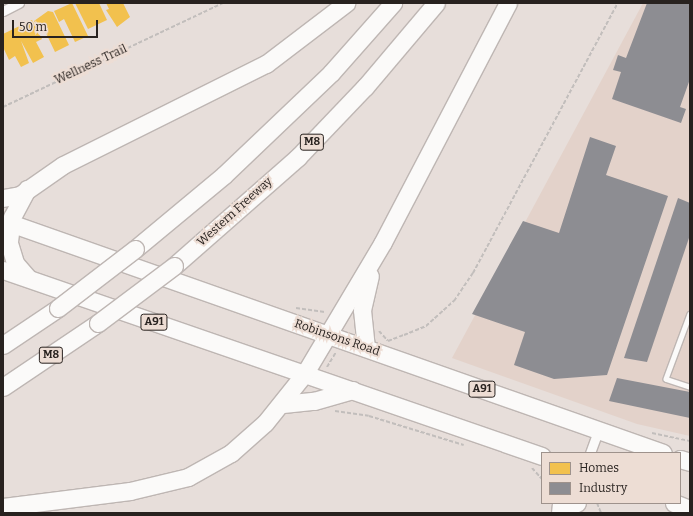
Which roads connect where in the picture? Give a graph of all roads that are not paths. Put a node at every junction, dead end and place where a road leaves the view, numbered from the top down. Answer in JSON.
{"nodes":[{"id":1,"x":19,"y":3,"type":"edge"},
{"id":2,"x":346,"y":3,"type":"edge"},
{"id":3,"x":393,"y":3,"type":"edge"},
{"id":4,"x":436,"y":3,"type":"edge"},
{"id":5,"x":508,"y":3,"type":"edge"},
{"id":6,"x":3,"y":11,"type":"edge"},
{"id":7,"x":28,"y":189,"type":"junction"},
{"id":8,"x":3,"y":198,"type":"edge"},
{"id":9,"x":7,"y":224,"type":"edge"},
{"id":10,"x":383,"y":242,"type":"junction"},
{"id":11,"x":3,"y":270,"type":"edge"},
{"id":12,"x":29,"y":279,"type":"junction"},
{"id":13,"x":690,"y":314,"type":"edge"},
{"id":14,"x":329,"y":335,"type":"junction"},
{"id":15,"x":3,"y":345,"type":"edge"},
{"id":16,"x":366,"y":348,"type":"junction"},
{"id":17,"x":305,"y":373,"type":"junction"},
{"id":18,"x":3,"y":387,"type":"edge"},
{"id":19,"x":690,"y":387,"type":"edge"},
{"id":20,"x":352,"y":390,"type":"junction"},
{"id":21,"x":283,"y":404,"type":"junction"},
{"id":22,"x":598,"y":430,"type":"junction"},
{"id":23,"x":590,"y":452,"type":"edge"},
{"id":24,"x":660,"y":452,"type":"edge"},
{"id":25,"x":541,"y":456,"type":"edge"},
{"id":26,"x":677,"y":504,"type":"edge"},
{"id":27,"x":3,"y":507,"type":"edge"},
{"id":28,"x":690,"y":508,"type":"edge"}],
"edges":[{"from":1,"to":6,"type":"street"},
{"from":2,"to":7,"type":"highway"},
{"from":3,"to":15,"type":"highway","bridge":true},
{"from":4,"to":18,"type":"highway","name":"Western Freeway","number":"M8","bridge":true},
{"from":5,"to":10,"type":"highway"},
{"from":7,"to":8,"type":"highway"},
{"from":7,"to":9,"type":"highway"},
{"from":9,"to":12,"type":"highway"},
{"from":9,"to":14,"type":"highway","name":"Robinsons Road","number":"A91"},
{"from":10,"to":14,"type":"highway"},
{"from":10,"to":16,"type":"highway"},
{"from":11,"to":12,"type":"highway","number":"A91"},
{"from":12,"to":17,"type":"highway","number":"A91"},
{"from":13,"to":19,"type":"lane"},
{"from":14,"to":16,"type":"highway","name":"Robinsons Road","number":"A91"},
{"from":14,"to":17,"type":"highway"},
{"from":16,"to":22,"type":"highway","name":"Robinsons Road","number":"A91"},
{"from":17,"to":20,"type":"highway","number":"A91"},
{"from":17,"to":21,"type":"highway"},
{"from":20,"to":21,"type":"highway"},
{"from":20,"to":25,"type":"highway","number":"A91"},
{"from":21,"to":27,"type":"highway"},
{"from":22,"to":23,"type":"street"},
{"from":22,"to":24,"type":"highway","name":"Robinsons Road","number":"A91"},
{"from":26,"to":28,"type":"highway"}]}
